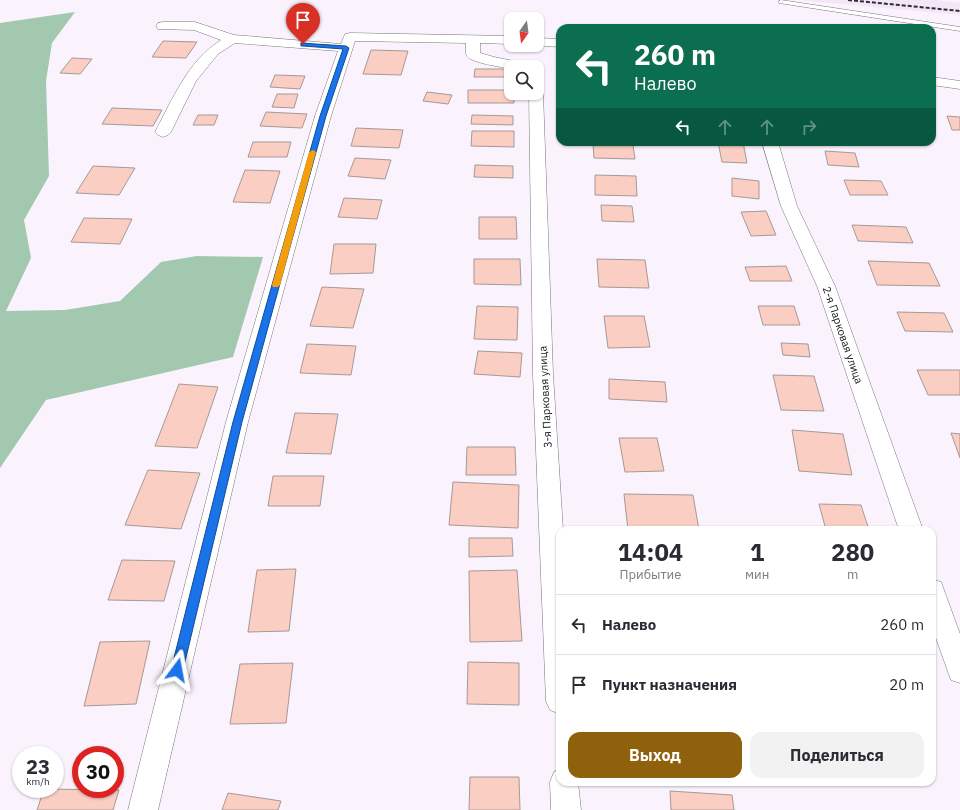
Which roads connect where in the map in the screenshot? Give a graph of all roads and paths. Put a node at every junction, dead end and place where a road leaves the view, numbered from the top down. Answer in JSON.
{"nodes":[{"id":1,"x":781,"y":2,"type":"dead end"},
{"id":2,"x":927,"y":24,"type":"edge"},
{"id":3,"x":936,"y":25,"type":"edge"},
{"id":4,"x":163,"y":26,"type":"dead end"},
{"id":5,"x":960,"y":29,"type":"edge"},
{"id":6,"x":232,"y":39,"type":"junction"},
{"id":7,"x":473,"y":39,"type":"junction"},
{"id":8,"x":504,"y":40,"type":"edge"},
{"id":9,"x":348,"y":42,"type":"junction"},
{"id":10,"x":544,"y":42,"type":"edge"},
{"id":11,"x":556,"y":43,"type":"edge"},
{"id":12,"x":504,"y":62,"type":"edge"},
{"id":13,"x":936,"y":82,"type":"edge"},
{"id":14,"x":960,"y":85,"type":"edge"},
{"id":15,"x":536,"y":100,"type":"edge"},
{"id":16,"x":163,"y":132,"type":"dead end"},
{"id":17,"x":771,"y":146,"type":"edge"},
{"id":18,"x":910,"y":526,"type":"edge"},
{"id":19,"x":936,"y":602,"type":"edge"},
{"id":20,"x":556,"y":624,"type":"edge"},
{"id":21,"x":960,"y":671,"type":"edge"},
{"id":22,"x":564,"y":786,"type":"edge"},
{"id":23,"x":143,"y":810,"type":"edge"},
{"id":24,"x":566,"y":810,"type":"edge"}],
"edges":[{"from":1,"to":2,"type":"lane"},
{"from":3,"to":5,"type":"lane"},
{"from":4,"to":6,"type":"street"},
{"from":6,"to":9,"type":"street"},
{"from":6,"to":16,"type":"street"},
{"from":7,"to":8,"type":"street"},
{"from":7,"to":9,"type":"street"},
{"from":7,"to":12,"type":"street"},
{"from":9,"to":23,"type":"street"},
{"from":10,"to":11,"type":"street"},
{"from":13,"to":14,"type":"street"},
{"from":15,"to":20,"type":"street","name":"3-я Парковая улица"},
{"from":17,"to":18,"type":"street","name":"2-я Парковая улица"},
{"from":19,"to":21,"type":"street"},
{"from":22,"to":24,"type":"street"}]}
